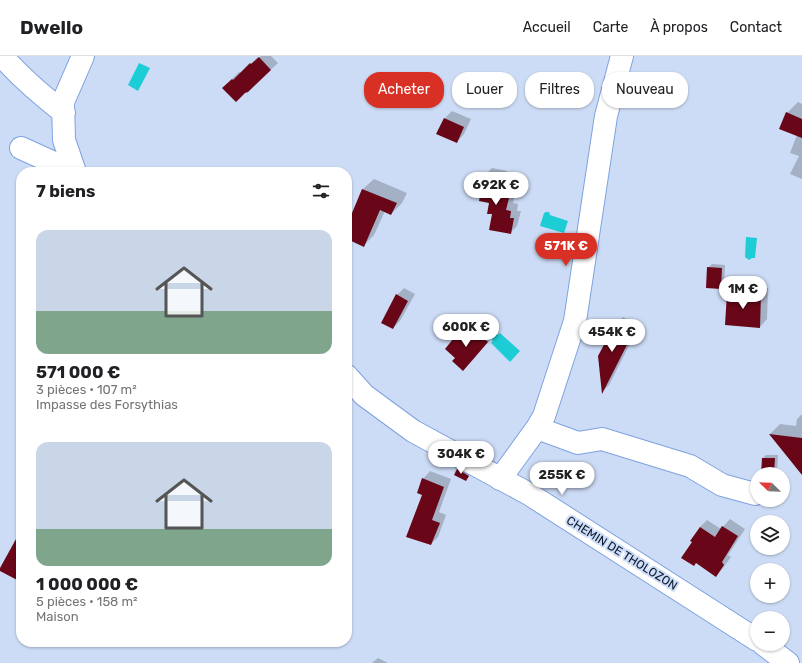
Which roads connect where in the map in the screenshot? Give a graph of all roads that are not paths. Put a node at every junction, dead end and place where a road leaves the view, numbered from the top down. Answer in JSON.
{"nodes":[{"id":1,"x":2,"y":56,"type":"edge"},
{"id":2,"x":83,"y":56,"type":"edge"},
{"id":3,"x":622,"y":56,"type":"edge"},
{"id":4,"x":64,"y":113,"type":"junction"},
{"id":5,"x":21,"y":148,"type":"dead end"},
{"id":6,"x":64,"y":167,"type":"edge"},
{"id":7,"x":73,"y":167,"type":"edge"},
{"id":8,"x":352,"y":382,"type":"edge"},
{"id":9,"x":537,"y":428,"type":"junction"},
{"id":10,"x":500,"y":478,"type":"junction"},
{"id":11,"x":750,"y":493,"type":"edge"},
{"id":12,"x":750,"y":636,"type":"edge"},
{"id":13,"x":772,"y":651,"type":"edge"},
{"id":14,"x":788,"y":663,"type":"edge"}],
"edges":[{"from":1,"to":4,"type":"street"},
{"from":2,"to":4,"type":"street"},
{"from":3,"to":9,"type":"street"},
{"from":4,"to":7,"type":"street"},
{"from":5,"to":6,"type":"street"},
{"from":8,"to":10,"type":"street","name":"CHEMIN DE THOLOZON"},
{"from":9,"to":10,"type":"street"},
{"from":9,"to":11,"type":"street"},
{"from":10,"to":12,"type":"street","name":"CHEMIN DE THOLOZON"},
{"from":13,"to":14,"type":"street"}]}
